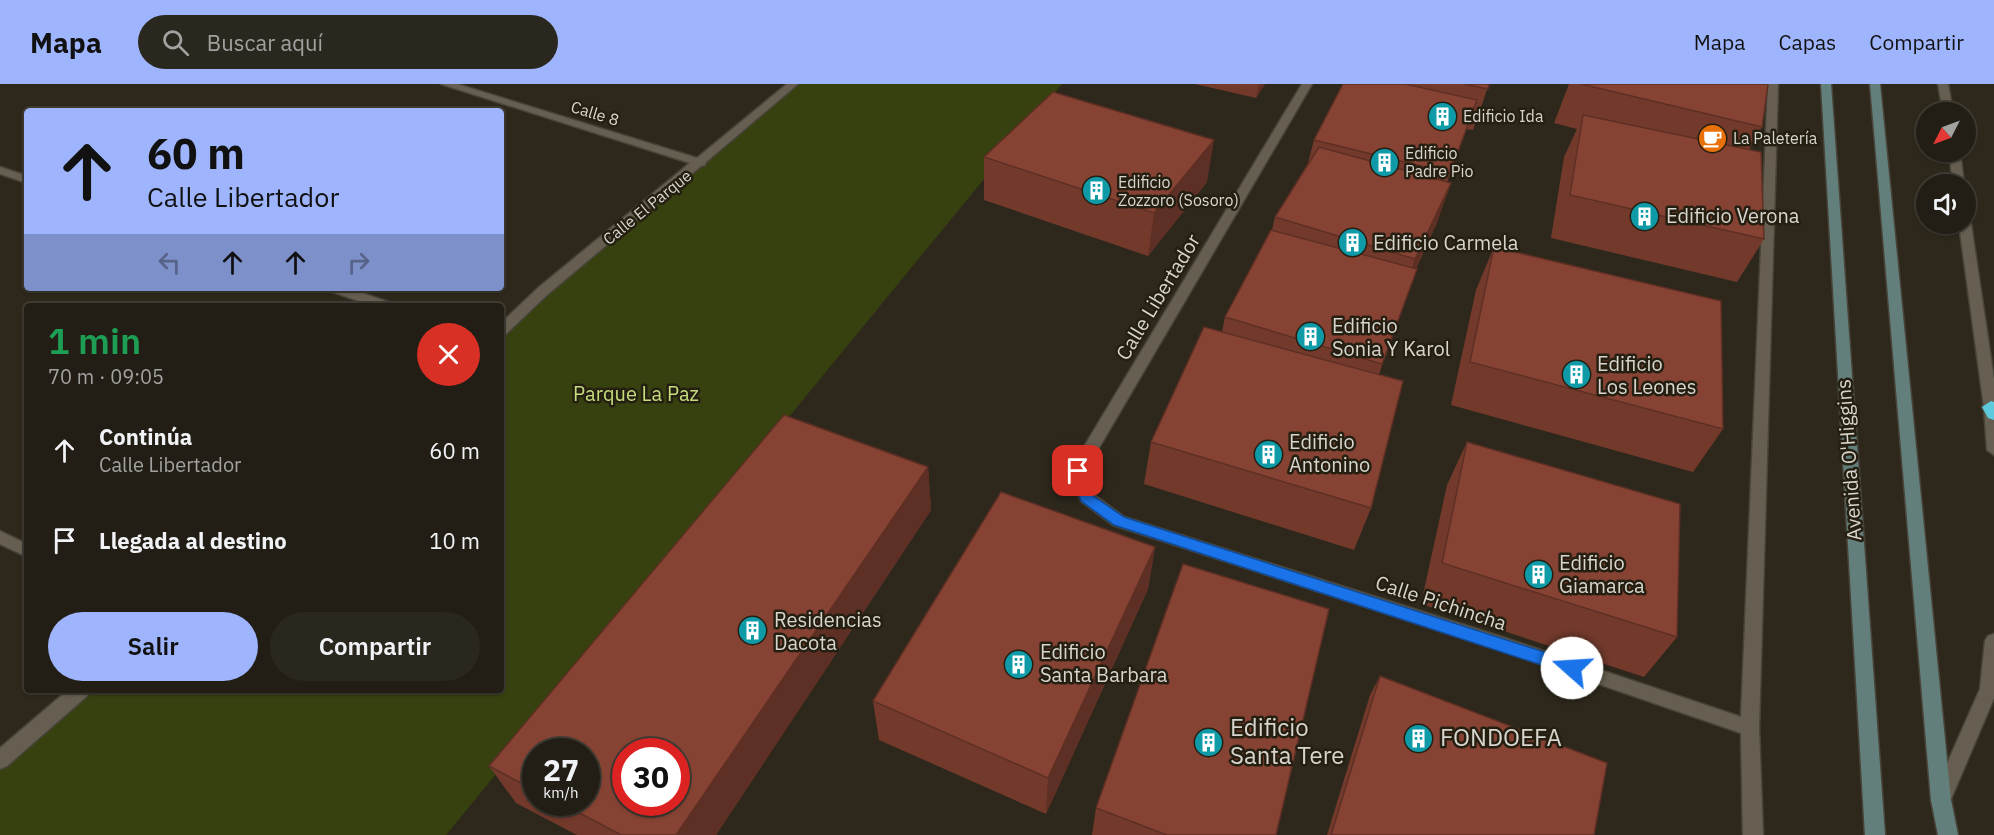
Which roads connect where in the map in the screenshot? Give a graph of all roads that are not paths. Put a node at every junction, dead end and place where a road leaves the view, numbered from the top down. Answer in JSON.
{"nodes":[{"id":1,"x":446,"y":84,"type":"edge"},
{"id":2,"x":793,"y":84,"type":"edge"},
{"id":3,"x":1306,"y":84,"type":"edge"},
{"id":4,"x":1773,"y":84,"type":"edge"},
{"id":5,"x":1826,"y":84,"type":"edge"},
{"id":6,"x":1875,"y":84,"type":"edge"},
{"id":7,"x":1943,"y":84,"type":"edge"},
{"id":8,"x":1946,"y":102,"type":"edge"},
{"id":9,"x":701,"y":163,"type":"junction"},
{"id":10,"x":0,"y":170,"type":"edge"},
{"id":11,"x":24,"y":179,"type":"edge"},
{"id":12,"x":1967,"y":234,"type":"edge"},
{"id":13,"x":344,"y":291,"type":"edge"},
{"id":14,"x":378,"y":303,"type":"edge"},
{"id":15,"x":504,"y":328,"type":"edge"},
{"id":16,"x":1993,"y":410,"type":"edge"},
{"id":17,"x":1994,"y":450,"type":"edge"},
{"id":18,"x":1119,"y":521,"type":"joint"},
{"id":19,"x":0,"y":537,"type":"edge"},
{"id":20,"x":24,"y":549,"type":"edge"},
{"id":21,"x":1994,"y":641,"type":"edge"},
{"id":22,"x":78,"y":693,"type":"edge"},
{"id":23,"x":1750,"y":728,"type":"junction"},
{"id":24,"x":0,"y":760,"type":"edge"},
{"id":25,"x":1941,"y":800,"type":"junction"},
{"id":26,"x":1753,"y":835,"type":"edge"},
{"id":27,"x":1875,"y":835,"type":"edge"},
{"id":28,"x":1948,"y":835,"type":"edge"}],
"edges":[{"from":1,"to":9,"type":"street","name":"Calle 8"},
{"from":2,"to":9,"type":"street","name":"Calle El Parque"},
{"from":3,"to":18,"type":"street","name":"Calle Libertador"},
{"from":4,"to":23,"type":"street"},
{"from":5,"to":27,"type":"main road","name":"Avenida O'Higgins"},
{"from":6,"to":25,"type":"main road"},
{"from":7,"to":8,"type":"street"},
{"from":9,"to":15,"type":"street","name":"Calle El Parque"},
{"from":10,"to":11,"type":"street"},
{"from":12,"to":16,"type":"street"},
{"from":13,"to":14,"type":"street"},
{"from":16,"to":17,"type":"street"},
{"from":18,"to":23,"type":"street","name":"Calle Pichincha"},
{"from":19,"to":20,"type":"street"},
{"from":21,"to":25,"type":"street"},
{"from":22,"to":24,"type":"street"},
{"from":23,"to":26,"type":"street"},
{"from":25,"to":28,"type":"main road"}]}
